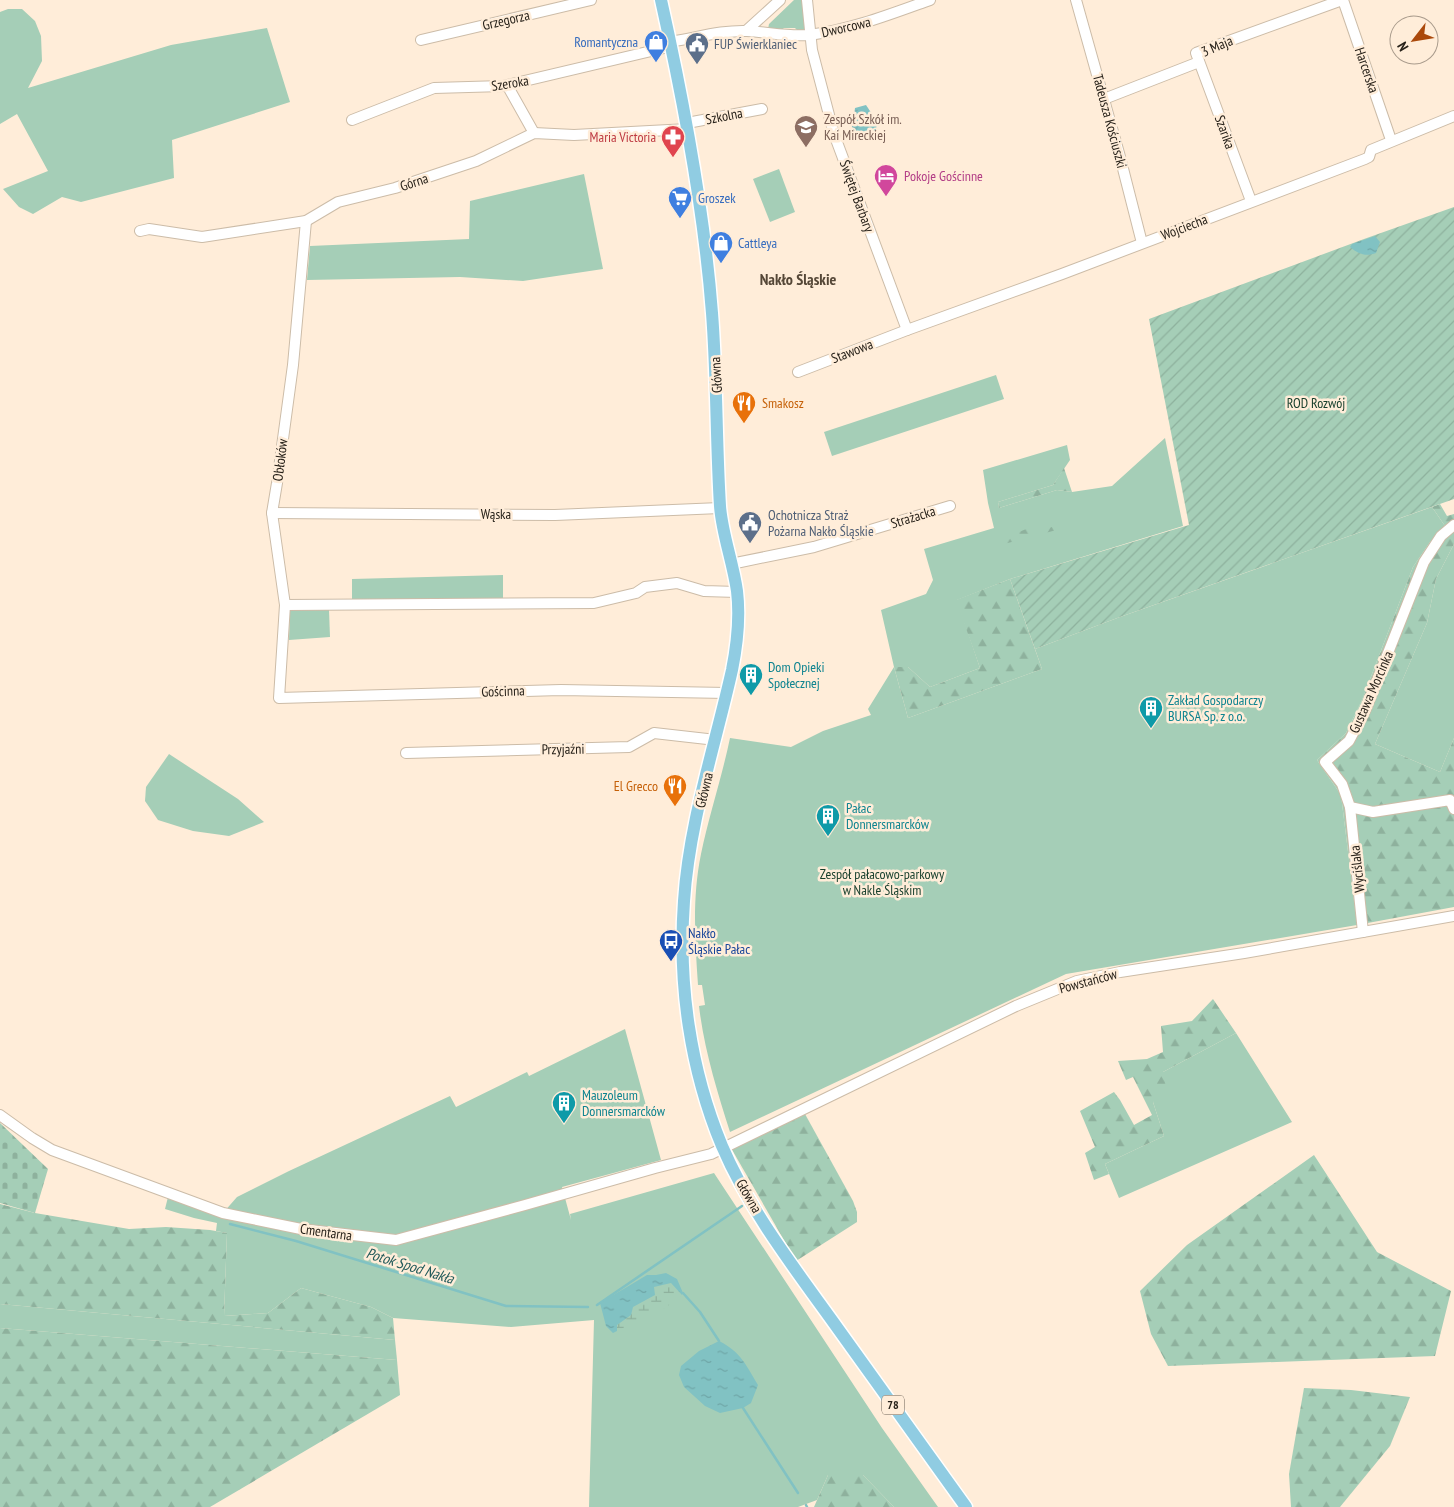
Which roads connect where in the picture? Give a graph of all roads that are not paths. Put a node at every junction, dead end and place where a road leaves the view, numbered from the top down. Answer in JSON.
{"nodes":[{"id":1,"x":591,"y":0,"type":"edge"},
{"id":2,"x":661,"y":0,"type":"edge"},
{"id":3,"x":780,"y":0,"type":"edge"},
{"id":4,"x":807,"y":0,"type":"edge"},
{"id":5,"x":930,"y":0,"type":"edge"},
{"id":6,"x":1076,"y":0,"type":"edge"},
{"id":7,"x":1342,"y":0,"type":"edge"},
{"id":8,"x":746,"y":31,"type":"junction"},
{"id":9,"x":809,"y":35,"type":"junction"},
{"id":10,"x":421,"y":40,"type":"dead end"},
{"id":11,"x":671,"y":46,"type":"junction"},
{"id":12,"x":1199,"y":62,"type":"junction"},
{"id":13,"x":507,"y":85,"type":"junction"},
{"id":14,"x":1104,"y":99,"type":"junction"},
{"id":15,"x":762,"y":109,"type":"dead end"},
{"id":16,"x":1454,"y":116,"type":"edge"},
{"id":17,"x":352,"y":120,"type":"dead end"},
{"id":18,"x":688,"y":126,"type":"junction"},
{"id":19,"x":534,"y":132,"type":"junction"},
{"id":20,"x":1391,"y":140,"type":"junction"},
{"id":21,"x":1251,"y":201,"type":"junction"},
{"id":22,"x":306,"y":221,"type":"junction"},
{"id":23,"x":140,"y":231,"type":"dead end"},
{"id":24,"x":1142,"y":243,"type":"junction"},
{"id":25,"x":907,"y":330,"type":"junction"},
{"id":26,"x":798,"y":372,"type":"dead end"},
{"id":27,"x":950,"y":506,"type":"dead end"},
{"id":28,"x":720,"y":508,"type":"junction"},
{"id":29,"x":272,"y":513,"type":"junction"},
{"id":30,"x":1454,"y":524,"type":"edge"},
{"id":31,"x":731,"y":564,"type":"junction"},
{"id":32,"x":737,"y":592,"type":"junction"},
{"id":33,"x":285,"y":606,"type":"junction"},
{"id":34,"x":727,"y":693,"type":"junction"},
{"id":35,"x":279,"y":698,"type":"joint"},
{"id":36,"x":716,"y":740,"type":"junction"},
{"id":37,"x":406,"y":753,"type":"dead end"},
{"id":38,"x":1453,"y":802,"type":"edge"},
{"id":39,"x":1350,"y":807,"type":"junction"},
{"id":40,"x":1454,"y":916,"type":"edge"},
{"id":41,"x":1364,"y":932,"type":"junction"},
{"id":42,"x":0,"y":1115,"type":"edge"},
{"id":43,"x":723,"y":1148,"type":"junction"},
{"id":44,"x":966,"y":1507,"type":"edge"}],
"edges":[{"from":1,"to":10,"type":"street","name":"Grzegorza"},
{"from":2,"to":11,"type":"main road","name":"Główna","number":"78"},
{"from":3,"to":8,"type":"street"},
{"from":4,"to":9,"type":"street","name":"Świętej Barbary"},
{"from":5,"to":9,"type":"street","name":"Dworcowa"},
{"from":6,"to":14,"type":"street","name":"Tadeusza Kościuszki"},
{"from":7,"to":12,"type":"street","name":"3 Maja"},
{"from":7,"to":20,"type":"street","name":"Harcerska"},
{"from":8,"to":9,"type":"street","name":"Dworcowa"},
{"from":8,"to":11,"type":"street","name":"Dworcowa"},
{"from":9,"to":25,"type":"street","name":"Świętej Barbary"},
{"from":11,"to":13,"type":"street","name":"Szeroka"},
{"from":11,"to":18,"type":"main road","name":"Główna","number":"78"},
{"from":12,"to":14,"type":"street","name":"3 Maja"},
{"from":12,"to":21,"type":"street","name":"Szarika"},
{"from":13,"to":17,"type":"street","name":"Szeroka"},
{"from":13,"to":19,"type":"street"},
{"from":14,"to":24,"type":"street","name":"Tadeusza Kościuszki"},
{"from":15,"to":18,"type":"street","name":"Szkolna"},
{"from":16,"to":20,"type":"street","name":"Wojciecha"},
{"from":18,"to":19,"type":"street"},
{"from":18,"to":28,"type":"main road","name":"Główna","number":"78"},
{"from":19,"to":22,"type":"street","name":"Górna"},
{"from":20,"to":21,"type":"street","name":"Wojciecha"},
{"from":21,"to":24,"type":"street","name":"Wojciecha"},
{"from":22,"to":23,"type":"street","name":"Górna"},
{"from":22,"to":29,"type":"street","name":"Obłoków"},
{"from":24,"to":25,"type":"street","name":"Wojciecha"},
{"from":25,"to":26,"type":"street","name":"Stawowa"},
{"from":27,"to":31,"type":"street","name":"Strażacka"},
{"from":28,"to":29,"type":"street","name":"Wąska"},
{"from":28,"to":31,"type":"main road","name":"Główna","number":"78"},
{"from":29,"to":33,"type":"street","name":"Obłoków"},
{"from":30,"to":39,"type":"street","name":"Gustawa Morcinka"},
{"from":31,"to":32,"type":"main road","name":"Główna","number":"78"},
{"from":32,"to":33,"type":"street"},
{"from":32,"to":34,"type":"main road","name":"Główna","number":"78"},
{"from":33,"to":35,"type":"street","name":"Obłoków"},
{"from":34,"to":35,"type":"street","name":"Gościnna"},
{"from":34,"to":36,"type":"main road","name":"Główna","number":"78"},
{"from":36,"to":37,"type":"street","name":"Przyjaźni"},
{"from":36,"to":43,"type":"main road","name":"Główna","number":"78"},
{"from":38,"to":39,"type":"street"},
{"from":39,"to":41,"type":"street","name":"Wyciślaka"},
{"from":40,"to":41,"type":"street","name":"Powstańców"},
{"from":41,"to":43,"type":"street","name":"Powstańców"},
{"from":42,"to":43,"type":"street","name":"Cmentarna"},
{"from":43,"to":44,"type":"main road","name":"Główna","number":"78"}]}
